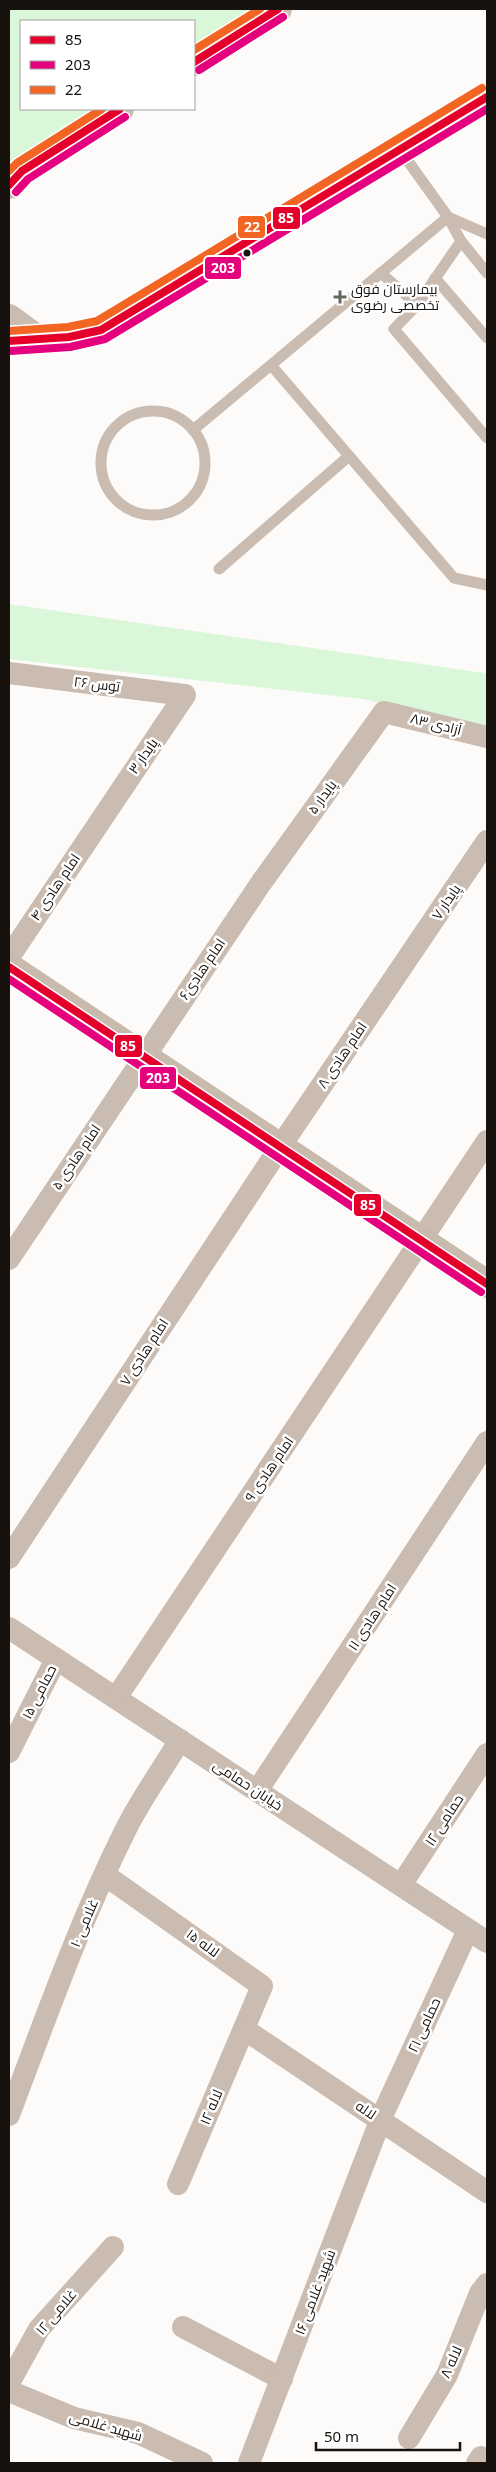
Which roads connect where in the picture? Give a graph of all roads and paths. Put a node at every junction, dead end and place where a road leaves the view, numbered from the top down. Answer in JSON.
{"nodes":[{"id":1,"x":278,"y":9,"type":"edge"},
{"id":2,"x":195,"y":61,"type":"edge"},
{"id":3,"x":487,"y":97,"type":"edge"},
{"id":4,"x":118,"y":110,"type":"edge"},
{"id":5,"x":400,"y":150,"type":"junction"},
{"id":6,"x":9,"y":185,"type":"edge"},
{"id":7,"x":448,"y":217,"type":"junction"},
{"id":8,"x":487,"y":234,"type":"edge"},
{"id":9,"x":461,"y":241,"type":"junction"},
{"id":10,"x":381,"y":273,"type":"junction"},
{"id":11,"x":487,"y":273,"type":"edge"},
{"id":12,"x":435,"y":278,"type":"junction"},
{"id":13,"x":417,"y":305,"type":"junction"},
{"id":14,"x":9,"y":318,"type":"edge"},
{"id":15,"x":487,"y":338,"type":"edge"},
{"id":16,"x":39,"y":340,"type":"junction"},
{"id":17,"x":9,"y":341,"type":"edge"},
{"id":18,"x":271,"y":365,"type":"junction"},
{"id":19,"x":193,"y":430,"type":"junction"},
{"id":20,"x":487,"y":438,"type":"edge"},
{"id":21,"x":349,"y":456,"type":"junction"},
{"id":22,"x":219,"y":569,"type":"dead end"},
{"id":23,"x":487,"y":586,"type":"edge"},
{"id":24,"x":9,"y":673,"type":"edge"},
{"id":25,"x":185,"y":695,"type":"joint"},
{"id":26,"x":384,"y":712,"type":"joint"},
{"id":27,"x":487,"y":737,"type":"edge"},
{"id":28,"x":101,"y":817,"type":"joint"},
{"id":29,"x":487,"y":841,"type":"edge"},
{"id":30,"x":260,"y":883,"type":"joint"},
{"id":31,"x":9,"y":957,"type":"edge"},
{"id":32,"x":405,"y":963,"type":"joint"},
{"id":33,"x":9,"y":967,"type":"edge"},
{"id":34,"x":143,"y":1056,"type":"junction"},
{"id":35,"x":487,"y":1141,"type":"edge"},
{"id":36,"x":280,"y":1147,"type":"junction"},
{"id":37,"x":422,"y":1241,"type":"junction"},
{"id":38,"x":9,"y":1259,"type":"edge"},
{"id":39,"x":487,"y":1284,"type":"edge"},
{"id":40,"x":487,"y":1442,"type":"edge"},
{"id":41,"x":9,"y":1558,"type":"edge"},
{"id":42,"x":9,"y":1628,"type":"edge"},
{"id":43,"x":56,"y":1659,"type":"junction"},
{"id":44,"x":116,"y":1698,"type":"junction"},
{"id":45,"x":180,"y":1740,"type":"junction"},
{"id":46,"x":9,"y":1752,"type":"edge"},
{"id":47,"x":487,"y":1754,"type":"edge"},
{"id":48,"x":257,"y":1791,"type":"junction"},
{"id":49,"x":105,"y":1875,"type":"junction"},
{"id":50,"x":401,"y":1885,"type":"junction"},
{"id":51,"x":468,"y":1930,"type":"junction"},
{"id":52,"x":487,"y":1942,"type":"edge"},
{"id":53,"x":244,"y":2029,"type":"junction"},
{"id":54,"x":9,"y":2115,"type":"edge"},
{"id":55,"x":380,"y":2120,"type":"junction"},
{"id":56,"x":178,"y":2184,"type":"dead end"},
{"id":57,"x":487,"y":2192,"type":"edge"},
{"id":58,"x":113,"y":2247,"type":"dead end"},
{"id":59,"x":487,"y":2284,"type":"edge"},
{"id":60,"x":183,"y":2327,"type":"dead end"},
{"id":61,"x":282,"y":2379,"type":"junction"},
{"id":62,"x":9,"y":2383,"type":"edge"},
{"id":63,"x":9,"y":2391,"type":"edge"},
{"id":64,"x":410,"y":2438,"type":"dead end"},
{"id":65,"x":202,"y":2463,"type":"edge"},
{"id":66,"x":249,"y":2463,"type":"edge"}],
"edges":[{"from":1,"to":2,"type":"street"},
{"from":3,"to":5,"type":"street"},
{"from":4,"to":6,"type":"street"},
{"from":5,"to":7,"type":"lane"},
{"from":5,"to":16,"type":"street"},
{"from":7,"to":8,"type":"lane"},
{"from":7,"to":9,"type":"lane"},
{"from":7,"to":10,"type":"lane"},
{"from":9,"to":11,"type":"lane"},
{"from":9,"to":12,"type":"lane"},
{"from":10,"to":13,"type":"lane"},
{"from":10,"to":18,"type":"lane"},
{"from":12,"to":13,"type":"lane"},
{"from":12,"to":15,"type":"lane"},
{"from":13,"to":20,"type":"lane"},
{"from":14,"to":16,"type":"street"},
{"from":16,"to":17,"type":"street"},
{"from":18,"to":19,"type":"lane"},
{"from":18,"to":21,"type":"lane"},
{"from":19,"to":19,"type":"lane"},
{"from":21,"to":22,"type":"lane"},
{"from":21,"to":23,"type":"lane"},
{"from":24,"to":25,"type":"street","name":"توس ۲۶"},
{"from":25,"to":28,"type":"street","name":"پایدار ۳"},
{"from":26,"to":27,"type":"street","name":"آزادی ۸۳"},
{"from":26,"to":30,"type":"street","name":"پایدار ۵"},
{"from":28,"to":31,"type":"street","name":"امام هادی ۴"},
{"from":29,"to":32,"type":"street","name":"پایدار ۷"},
{"from":30,"to":34,"type":"street","name":"امام هادی۶"},
{"from":32,"to":36,"type":"street","name":"امام هادی ۸"},
{"from":33,"to":34,"type":"main road"},
{"from":34,"to":36,"type":"main road"},
{"from":34,"to":38,"type":"street","name":"امام هادی ۵"},
{"from":35,"to":37,"type":"street","name":"امام هادی ۹"},
{"from":36,"to":37,"type":"main road"},
{"from":36,"to":41,"type":"street","name":"امام هادی ۷"},
{"from":37,"to":39,"type":"main road"},
{"from":37,"to":44,"type":"street","name":"امام هادی ۹"},
{"from":40,"to":48,"type":"street","name":"امام هادی ۱۱"},
{"from":42,"to":43,"type":"street","name":"خیابان حمامی"},
{"from":43,"to":44,"type":"street","name":"خیابان حمامی"},
{"from":43,"to":46,"type":"street","name":"حمامی ۱۵"},
{"from":44,"to":45,"type":"street","name":"خیابان حمامی"},
{"from":45,"to":48,"type":"street","name":"خیابان حمامی"},
{"from":45,"to":49,"type":"street","name":"غلامی ۱۰"},
{"from":47,"to":50,"type":"street","name":"حمامی ۱۲"},
{"from":48,"to":50,"type":"street","name":"خیابان حمامی"},
{"from":49,"to":53,"type":"street","name":"لاله ۱۵"},
{"from":49,"to":54,"type":"street","name":"غلامی ۱۰"},
{"from":50,"to":51,"type":"street","name":"خیابان حمامی"},
{"from":51,"to":52,"type":"street","name":"خیابان حمامی"},
{"from":51,"to":55,"type":"street","name":"حمامی ۲۱"},
{"from":53,"to":55,"type":"street","name":"لاله"},
{"from":53,"to":56,"type":"street","name":"لاله ۱۲"},
{"from":55,"to":57,"type":"street","name":"لاله"},
{"from":55,"to":61,"type":"street","name":"شهید غلامی ۱۶"},
{"from":58,"to":62,"type":"street","name":"غلامی ۱۲"},
{"from":59,"to":64,"type":"street","name":"لاله ۸"},
{"from":60,"to":61,"type":"street"},
{"from":61,"to":66,"type":"street","name":"شهید غلامی ۱۶"},
{"from":63,"to":65,"type":"street","name":"شهید غلامی"}]}
